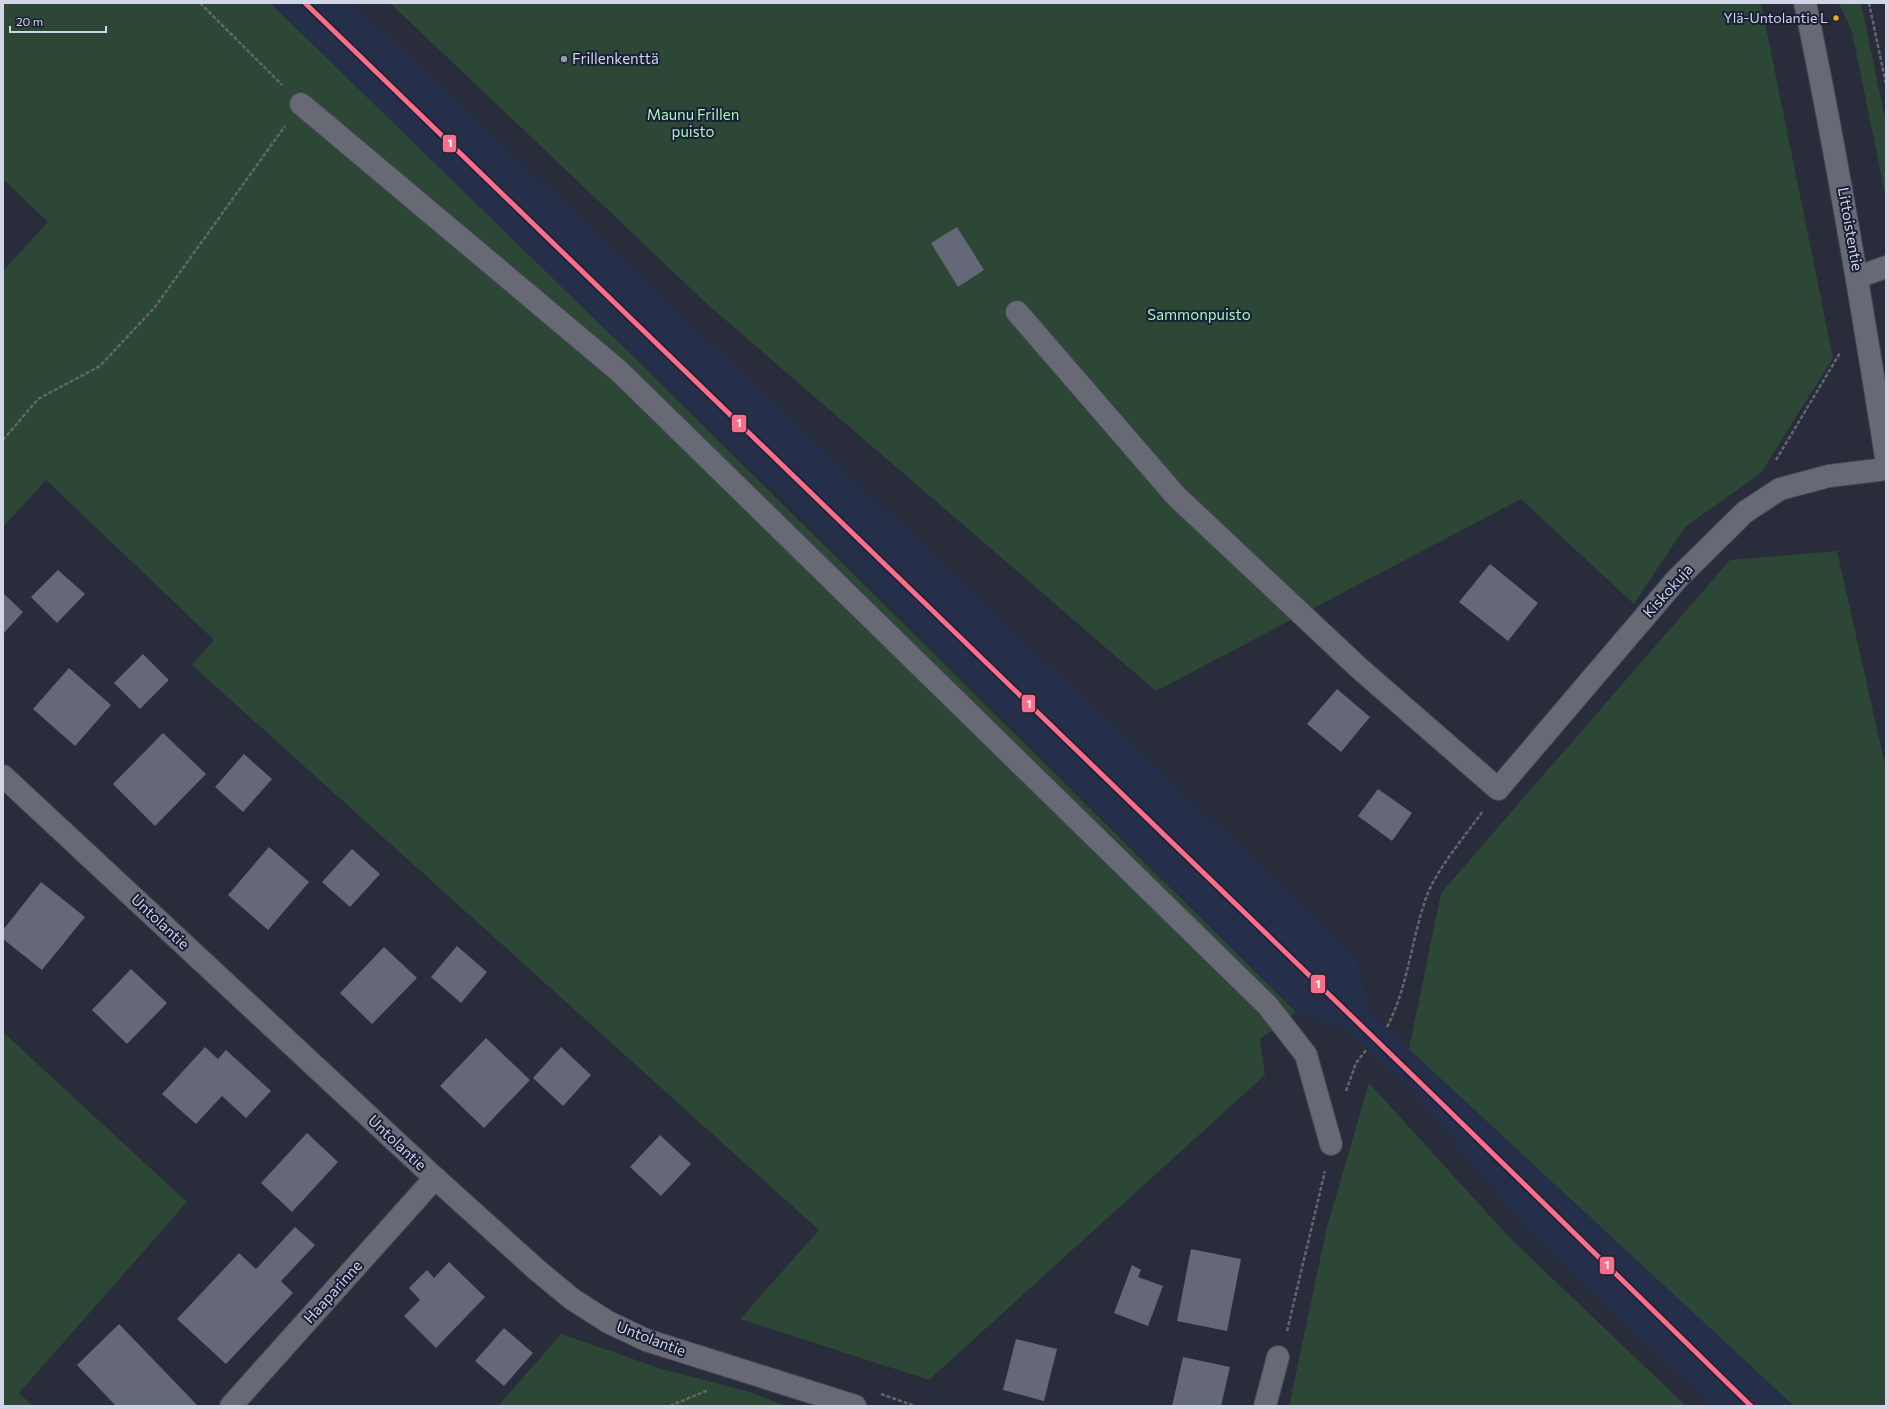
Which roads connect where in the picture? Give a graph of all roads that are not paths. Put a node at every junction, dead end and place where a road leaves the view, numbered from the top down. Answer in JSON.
{"nodes":[{"id":1,"x":1805,"y":3,"type":"edge"},
{"id":2,"x":301,"y":104,"type":"road end"},
{"id":3,"x":1886,"y":267,"type":"edge"},
{"id":4,"x":1858,"y":277,"type":"junction"},
{"id":5,"x":1017,"y":312,"type":"dead end"},
{"id":6,"x":1886,"y":457,"type":"edge"},
{"id":7,"x":1886,"y":469,"type":"edge"},
{"id":8,"x":3,"y":776,"type":"edge"},
{"id":9,"x":1331,"y":1144,"type":"road end"},
{"id":10,"x":435,"y":1178,"type":"junction"},
{"id":11,"x":1278,"y":1357,"type":"road end"},
{"id":12,"x":231,"y":1406,"type":"edge"},
{"id":13,"x":855,"y":1406,"type":"edge"},
{"id":14,"x":1265,"y":1406,"type":"edge"}],
"edges":[{"from":1,"to":4,"type":"street","name":"Littoistentie"},
{"from":2,"to":9,"type":"street"},
{"from":3,"to":4,"type":"street"},
{"from":4,"to":6,"type":"street","name":"Littoistentie"},
{"from":5,"to":7,"type":"street","name":"Kiskokuja"},
{"from":8,"to":10,"type":"street","name":"Untolantie"},
{"from":10,"to":12,"type":"street","name":"Haaparinne"},
{"from":10,"to":13,"type":"street","name":"Untolantie"},
{"from":11,"to":14,"type":"street"}]}
